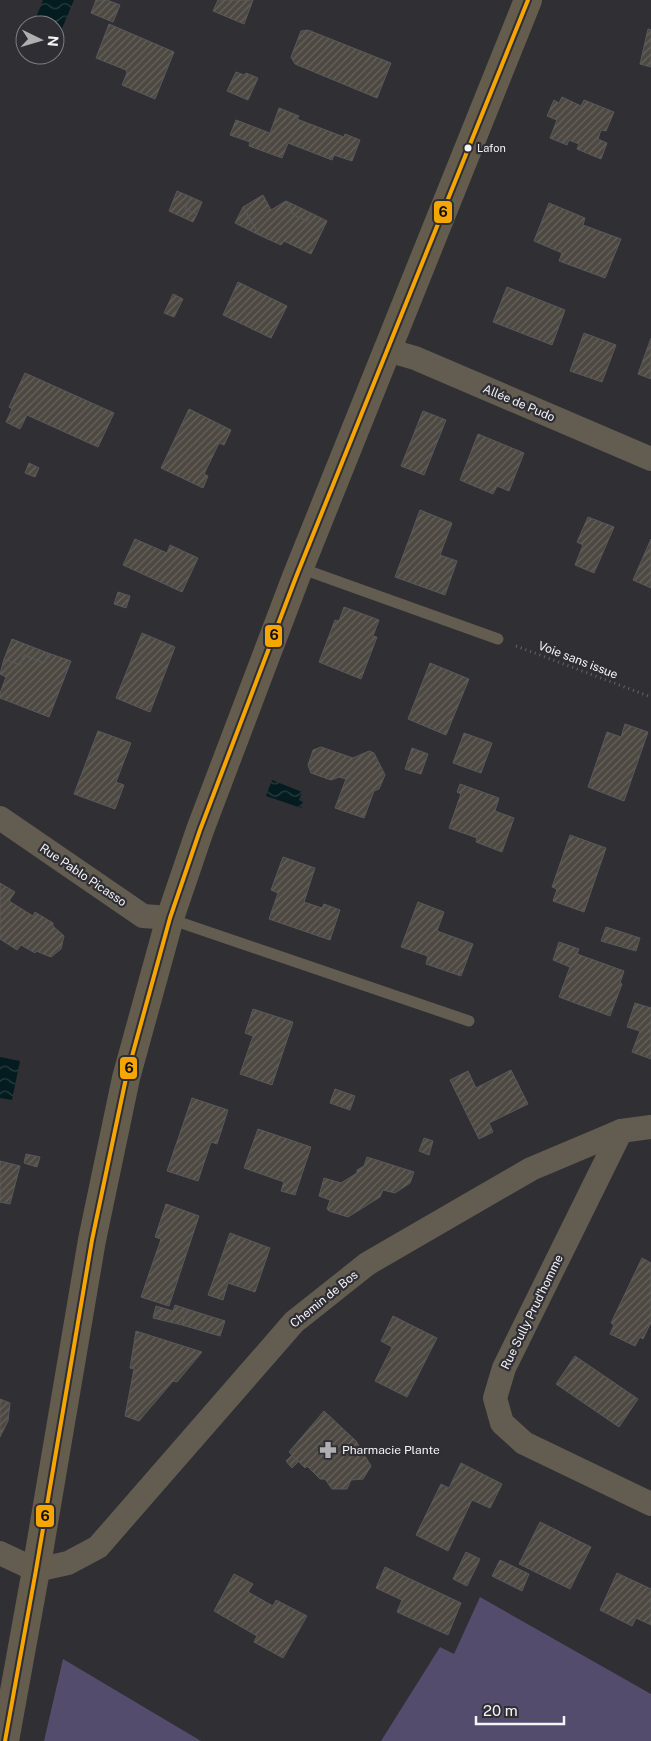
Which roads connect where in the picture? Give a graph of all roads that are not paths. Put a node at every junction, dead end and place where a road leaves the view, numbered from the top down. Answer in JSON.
{"nodes":[{"id":1,"x":528,"y":0,"type":"edge"},
{"id":2,"x":387,"y":350,"type":"junction"},
{"id":3,"x":651,"y":459,"type":"edge"},
{"id":4,"x":299,"y":567,"type":"junction"},
{"id":5,"x":498,"y":640,"type":"road end"},
{"id":6,"x":0,"y":818,"type":"edge"},
{"id":7,"x":170,"y":918,"type":"junction"},
{"id":8,"x":469,"y":1021,"type":"dead end"},
{"id":9,"x":651,"y":1127,"type":"edge"},
{"id":10,"x":621,"y":1131,"type":"junction"},
{"id":11,"x":651,"y":1504,"type":"edge"},
{"id":12,"x":0,"y":1553,"type":"edge"},
{"id":13,"x":36,"y":1570,"type":"junction"},
{"id":14,"x":5,"y":1741,"type":"edge"}],
"edges":[{"from":1,"to":2,"type":"street"},
{"from":2,"to":3,"type":"street","name":"Allée de Pudo"},
{"from":2,"to":4,"type":"street"},
{"from":4,"to":5,"type":"lane"},
{"from":4,"to":7,"type":"street"},
{"from":6,"to":7,"type":"street","name":"Rue Pablo Picasso"},
{"from":7,"to":8,"type":"lane"},
{"from":7,"to":13,"type":"street"},
{"from":9,"to":10,"type":"street","name":"Chemin de Bos"},
{"from":10,"to":11,"type":"street","name":"Rue Sully Prud'homme"},
{"from":10,"to":13,"type":"street","name":"Chemin de Bos"},
{"from":12,"to":13,"type":"street"},
{"from":13,"to":14,"type":"street"}]}
